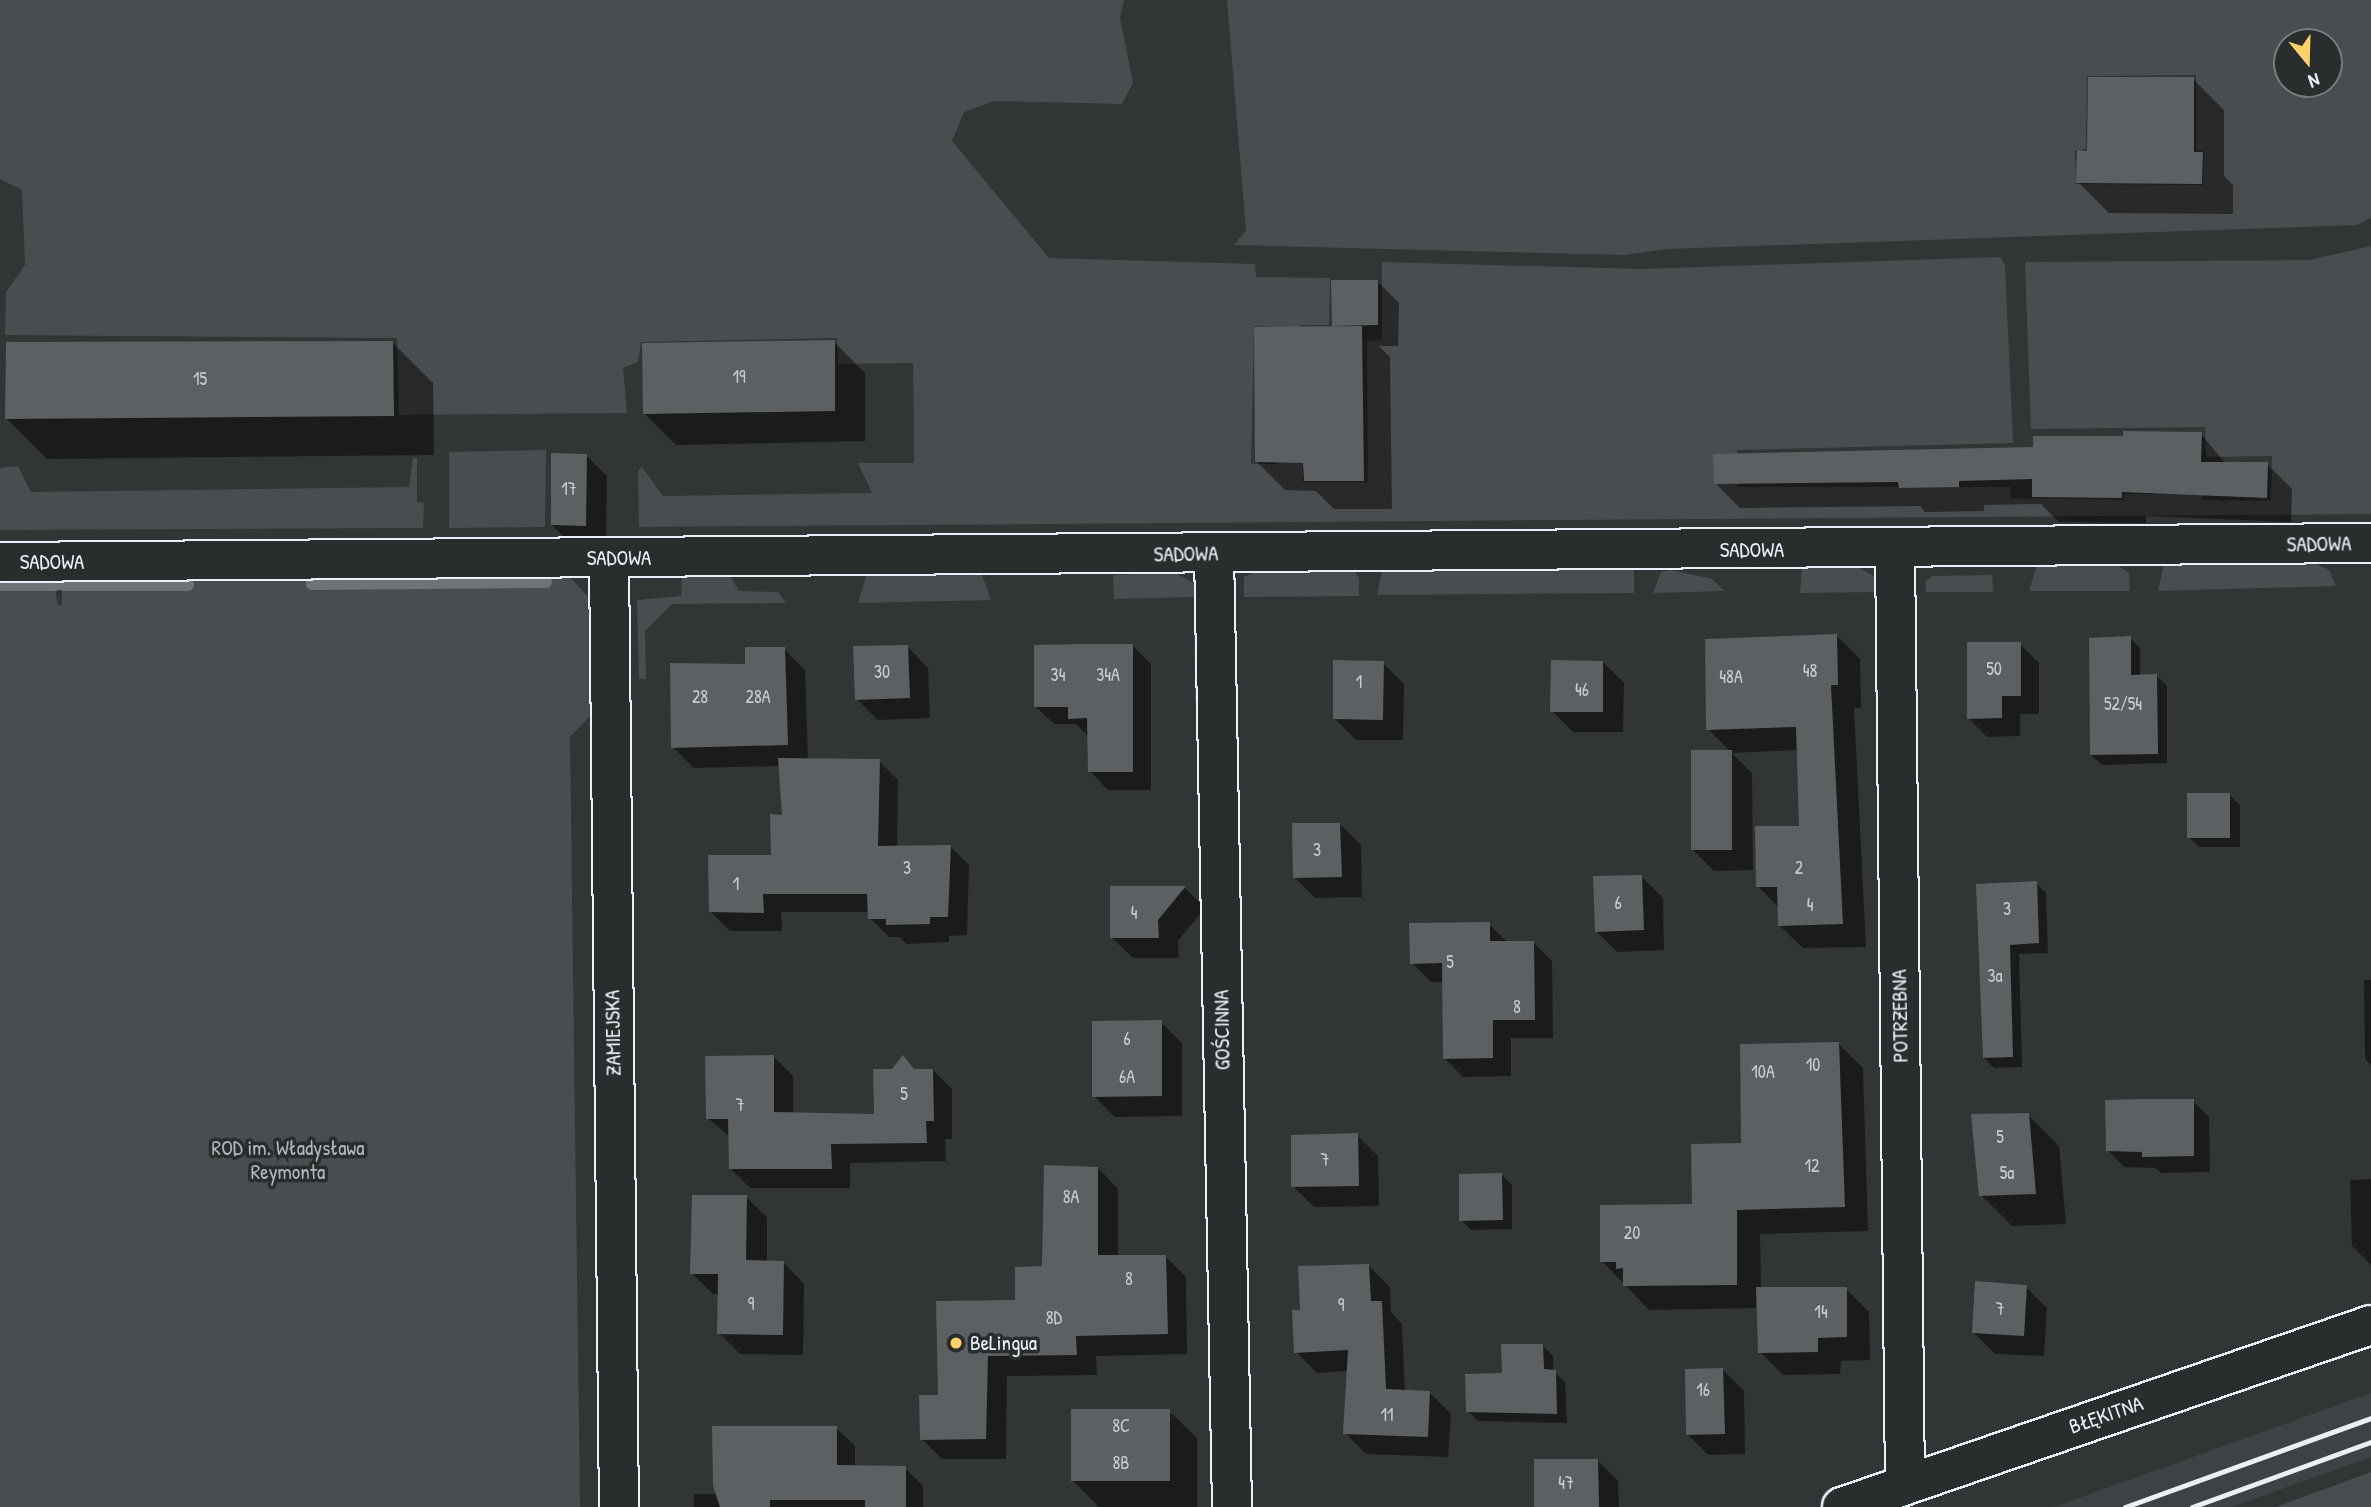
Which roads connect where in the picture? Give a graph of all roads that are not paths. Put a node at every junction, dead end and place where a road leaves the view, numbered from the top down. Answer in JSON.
{"nodes":[{"id":1,"x":2371,"y":543,"type":"edge"},
{"id":2,"x":1895,"y":548,"type":"junction"},
{"id":3,"x":1214,"y":553,"type":"junction"},
{"id":4,"x":609,"y":558,"type":"junction"},
{"id":5,"x":0,"y":562,"type":"edge"},
{"id":6,"x":2371,"y":1325,"type":"edge"},
{"id":7,"x":1905,"y":1483,"type":"junction"},
{"id":8,"x":619,"y":1507,"type":"edge"},
{"id":9,"x":1232,"y":1507,"type":"edge"},
{"id":10,"x":1842,"y":1507,"type":"edge"}],
"edges":[{"from":1,"to":2,"type":"street","name":"SADOWA"},
{"from":2,"to":3,"type":"street","name":"SADOWA"},
{"from":2,"to":7,"type":"street","name":"POTRZEBNA"},
{"from":3,"to":4,"type":"street","name":"SADOWA"},
{"from":3,"to":9,"type":"street","name":"GOŚCINNA"},
{"from":4,"to":5,"type":"street","name":"SADOWA"},
{"from":4,"to":8,"type":"street","name":"ZAMIEJSKA"},
{"from":6,"to":7,"type":"street","name":"BŁĘKITNA"},
{"from":7,"to":10,"type":"street","name":"BŁĘKITNA"}]}
